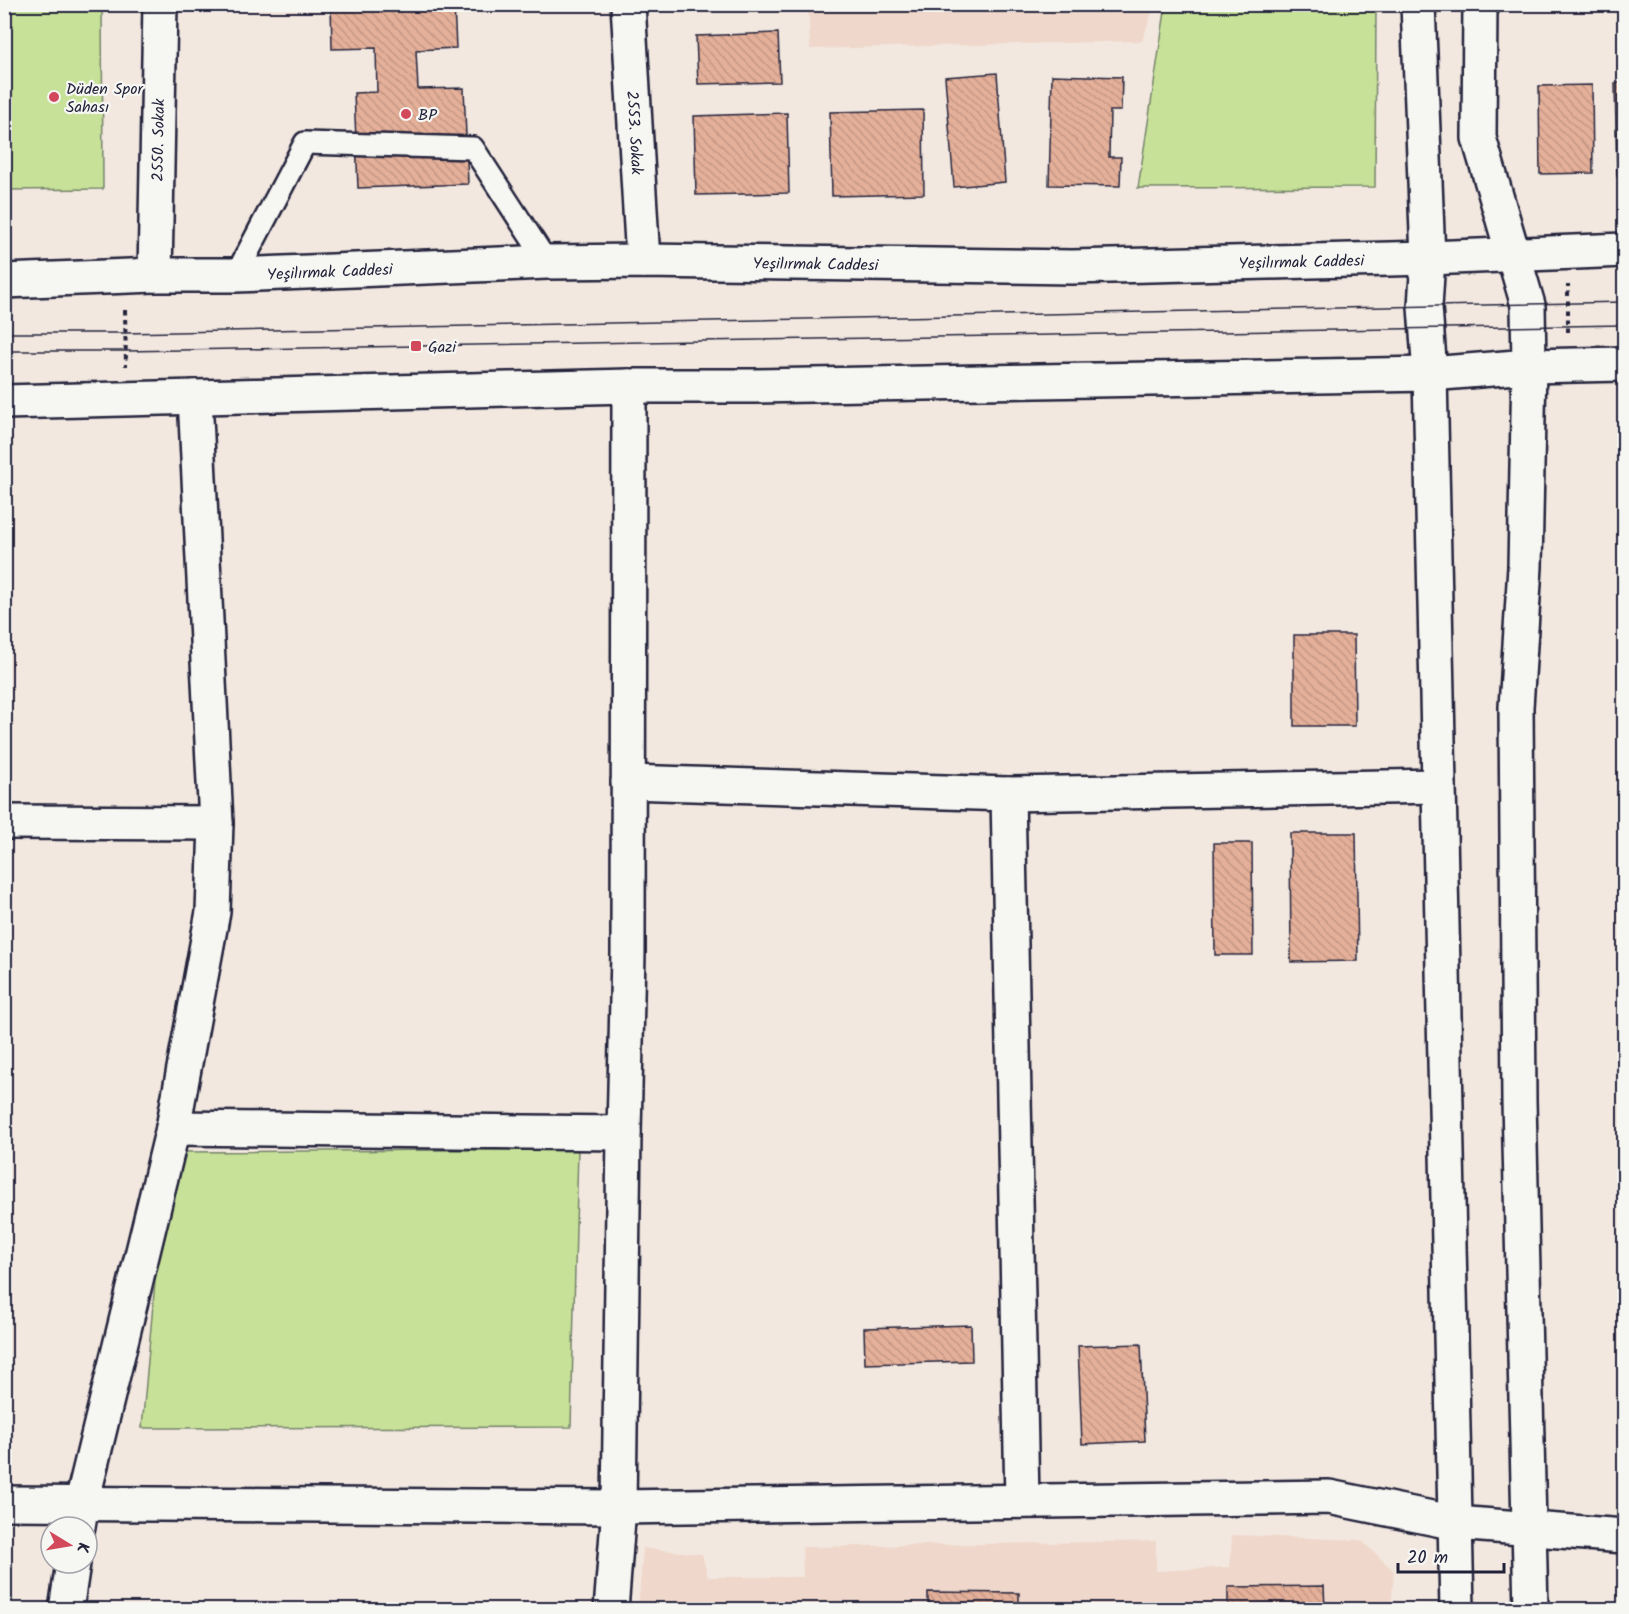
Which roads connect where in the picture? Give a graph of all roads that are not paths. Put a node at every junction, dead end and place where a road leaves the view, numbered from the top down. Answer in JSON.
{"nodes":[{"id":1,"x":160,"y":4,"type":"edge"},
{"id":2,"x":628,"y":4,"type":"edge"},
{"id":3,"x":1418,"y":4,"type":"edge"},
{"id":4,"x":1480,"y":4,"type":"edge"},
{"id":5,"x":1624,"y":250,"type":"edge"},
{"id":6,"x":1515,"y":254,"type":"junction"},
{"id":7,"x":1428,"y":258,"type":"junction"},
{"id":8,"x":644,"y":261,"type":"junction"},
{"id":9,"x":547,"y":262,"type":"junction"},
{"id":10,"x":236,"y":275,"type":"junction"},
{"id":11,"x":140,"y":276,"type":"junction"},
{"id":12,"x":4,"y":281,"type":"edge"},
{"id":13,"x":1624,"y":364,"type":"edge"},
{"id":14,"x":1530,"y":366,"type":"junction"},
{"id":15,"x":1430,"y":374,"type":"junction"},
{"id":16,"x":629,"y":386,"type":"junction"},
{"id":17,"x":195,"y":397,"type":"junction"},
{"id":18,"x":4,"y":402,"type":"edge"},
{"id":19,"x":628,"y":782,"type":"junction"},
{"id":20,"x":1439,"y":786,"type":"junction"},
{"id":21,"x":1008,"y":794,"type":"junction"},
{"id":22,"x":4,"y":822,"type":"edge"},
{"id":23,"x":216,"y":823,"type":"junction"},
{"id":24,"x":173,"y":1128,"type":"junction"},
{"id":25,"x":624,"y":1132,"type":"junction"},
{"id":26,"x":1022,"y":1501,"type":"junction"},
{"id":27,"x":4,"y":1503,"type":"edge"},
{"id":28,"x":619,"y":1507,"type":"junction"},
{"id":29,"x":80,"y":1515,"type":"edge"},
{"id":30,"x":1456,"y":1523,"type":"junction"},
{"id":31,"x":1529,"y":1530,"type":"junction"},
{"id":32,"x":1624,"y":1536,"type":"edge"},
{"id":33,"x":71,"y":1575,"type":"edge"},
{"id":34,"x":66,"y":1610,"type":"edge"},
{"id":35,"x":611,"y":1610,"type":"edge"},
{"id":36,"x":1457,"y":1610,"type":"edge"},
{"id":37,"x":1531,"y":1610,"type":"edge"}],
"edges":[{"from":1,"to":11,"type":"street","name":"2550. Sokak"},
{"from":2,"to":8,"type":"street","name":"2553. Sokak"},
{"from":3,"to":7,"type":"street"},
{"from":4,"to":6,"type":"street"},
{"from":5,"to":6,"type":"street","name":"Yeşilırmak Caddesi"},
{"from":6,"to":7,"type":"street","name":"Yeşilırmak Caddesi"},
{"from":6,"to":14,"type":"street"},
{"from":7,"to":8,"type":"street","name":"Yeşilırmak Caddesi"},
{"from":7,"to":15,"type":"street"},
{"from":8,"to":9,"type":"street","name":"Yeşilırmak Caddesi"},
{"from":9,"to":10,"type":"street","name":"Yeşilırmak Caddesi"},
{"from":9,"to":10,"type":"lane"},
{"from":10,"to":11,"type":"street","name":"Yeşilırmak Caddesi"},
{"from":11,"to":12,"type":"street","name":"Yeşilırmak Caddesi"},
{"from":13,"to":14,"type":"street"},
{"from":14,"to":15,"type":"street"},
{"from":14,"to":31,"type":"street"},
{"from":15,"to":16,"type":"street"},
{"from":15,"to":20,"type":"street"},
{"from":16,"to":17,"type":"street"},
{"from":16,"to":19,"type":"street"},
{"from":17,"to":18,"type":"street"},
{"from":17,"to":23,"type":"street"},
{"from":19,"to":21,"type":"street"},
{"from":19,"to":25,"type":"street"},
{"from":20,"to":21,"type":"street"},
{"from":20,"to":30,"type":"street"},
{"from":21,"to":26,"type":"street"},
{"from":22,"to":23,"type":"street"},
{"from":23,"to":24,"type":"street"},
{"from":24,"to":25,"type":"street"},
{"from":24,"to":29,"type":"street"},
{"from":25,"to":28,"type":"street"},
{"from":26,"to":28,"type":"street"},
{"from":26,"to":30,"type":"street"},
{"from":27,"to":29,"type":"street"},
{"from":28,"to":29,"type":"street"},
{"from":28,"to":35,"type":"street"},
{"from":30,"to":31,"type":"street"},
{"from":30,"to":36,"type":"street"},
{"from":31,"to":32,"type":"street"},
{"from":31,"to":37,"type":"street"},
{"from":33,"to":34,"type":"street"}]}
